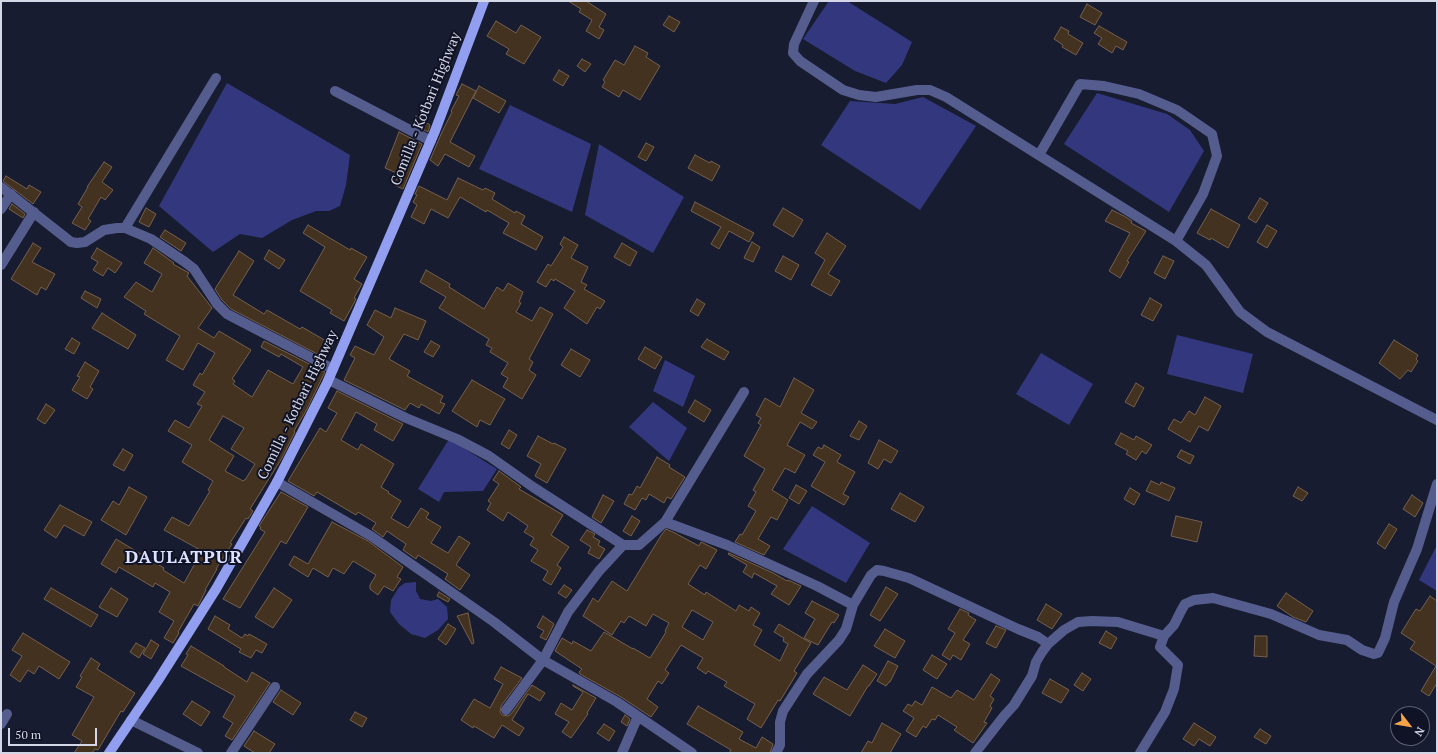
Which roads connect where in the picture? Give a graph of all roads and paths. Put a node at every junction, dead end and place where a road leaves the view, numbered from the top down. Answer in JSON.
{"nodes":[{"id":1,"x":484,"y":1,"type":"edge"},
{"id":2,"x":814,"y":1,"type":"edge"},
{"id":3,"x":216,"y":78,"type":"dead end"},
{"id":4,"x":335,"y":91,"type":"dead end"},
{"id":5,"x":431,"y":141,"type":"junction"},
{"id":6,"x":1039,"y":155,"type":"junction"},
{"id":7,"x":1,"y":187,"type":"edge"},
{"id":8,"x":11,"y":194,"type":"junction"},
{"id":9,"x":1,"y":209,"type":"edge"},
{"id":10,"x":34,"y":212,"type":"junction"},
{"id":11,"x":125,"y":228,"type":"junction"},
{"id":12,"x":1176,"y":241,"type":"junction"},
{"id":13,"x":1,"y":265,"type":"edge"},
{"id":14,"x":333,"y":369,"type":"junction"},
{"id":15,"x":329,"y":380,"type":"junction"},
{"id":16,"x":744,"y":392,"type":"dead end"},
{"id":17,"x":1437,"y":420,"type":"edge"},
{"id":18,"x":276,"y":482,"type":"junction"},
{"id":19,"x":1437,"y":484,"type":"edge"},
{"id":20,"x":665,"y":522,"type":"junction"},
{"id":21,"x":623,"y":545,"type":"junction"},
{"id":22,"x":852,"y":605,"type":"junction"},
{"id":23,"x":1164,"y":636,"type":"junction"},
{"id":24,"x":1048,"y":644,"type":"junction"},
{"id":25,"x":543,"y":660,"type":"junction"},
{"id":26,"x":275,"y":687,"type":"dead end"},
{"id":27,"x":506,"y":710,"type":"dead end"},
{"id":28,"x":7,"y":714,"type":"dead end"},
{"id":29,"x":638,"y":716,"type":"junction"},
{"id":30,"x":131,"y":720,"type":"junction"},
{"id":31,"x":1,"y":724,"type":"edge"},
{"id":32,"x":109,"y":753,"type":"edge"},
{"id":33,"x":198,"y":753,"type":"edge"},
{"id":34,"x":231,"y":753,"type":"edge"},
{"id":35,"x":622,"y":753,"type":"edge"},
{"id":36,"x":692,"y":753,"type":"edge"},
{"id":37,"x":776,"y":753,"type":"edge"},
{"id":38,"x":975,"y":753,"type":"edge"},
{"id":39,"x":1140,"y":753,"type":"edge"}],
"edges":[{"from":1,"to":5,"type":"main road","name":"Comilla - Kotbari Highway"},
{"from":2,"to":6,"type":"street"},
{"from":3,"to":11,"type":"street"},
{"from":4,"to":5,"type":"street"},
{"from":5,"to":14,"type":"main road","name":"Comilla - Kotbari Highway"},
{"from":6,"to":12,"type":"street"},
{"from":6,"to":12,"type":"street"},
{"from":7,"to":8,"type":"street"},
{"from":8,"to":9,"type":"street"},
{"from":8,"to":10,"type":"street"},
{"from":10,"to":11,"type":"street"},
{"from":10,"to":13,"type":"street"},
{"from":11,"to":14,"type":"street"},
{"from":12,"to":17,"type":"street"},
{"from":14,"to":15,"type":"main road","name":"Comilla - Kotbari Highway"},
{"from":15,"to":18,"type":"main road","name":"Comilla - Kotbari Highway"},
{"from":15,"to":21,"type":"street"},
{"from":16,"to":20,"type":"street"},
{"from":18,"to":25,"type":"street"},
{"from":18,"to":30,"type":"main road","name":"Comilla - Kotbari Highway"},
{"from":19,"to":23,"type":"street"},
{"from":20,"to":21,"type":"street"},
{"from":20,"to":22,"type":"street"},
{"from":21,"to":25,"type":"street"},
{"from":22,"to":24,"type":"street"},
{"from":22,"to":37,"type":"street"},
{"from":23,"to":24,"type":"street"},
{"from":23,"to":39,"type":"street"},
{"from":24,"to":38,"type":"street"},
{"from":25,"to":27,"type":"street"},
{"from":25,"to":29,"type":"street"},
{"from":26,"to":34,"type":"street"},
{"from":28,"to":31,"type":"street"},
{"from":29,"to":35,"type":"street"},
{"from":29,"to":36,"type":"street"},
{"from":30,"to":32,"type":"main road","name":"Comilla - Kotbari Highway"},
{"from":30,"to":33,"type":"street"}]}
